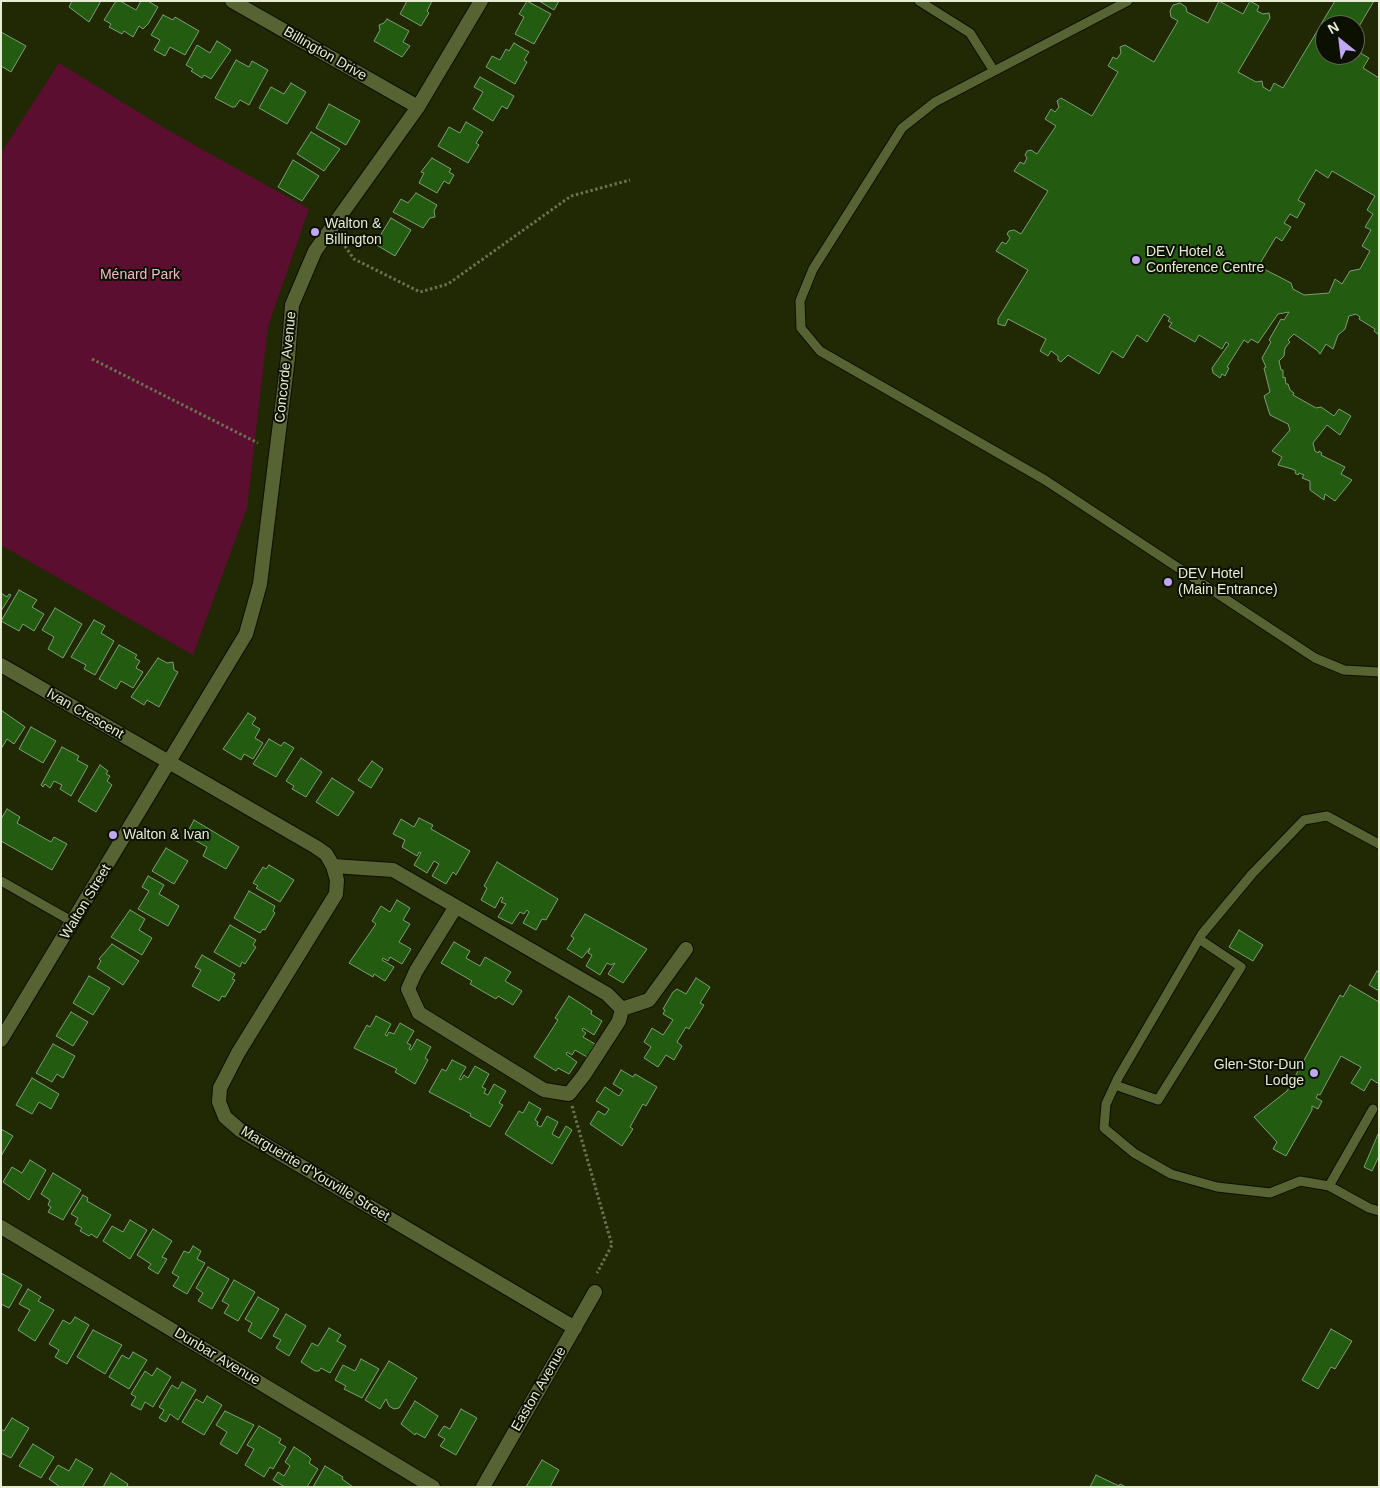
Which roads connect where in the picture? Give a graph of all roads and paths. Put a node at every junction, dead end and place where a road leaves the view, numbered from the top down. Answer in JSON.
{"nodes":[{"id":1,"x":232,"y":1,"type":"edge"},
{"id":2,"x":481,"y":1,"type":"edge"},
{"id":3,"x":919,"y":1,"type":"edge"},
{"id":4,"x":1128,"y":1,"type":"edge"},
{"id":5,"x":994,"y":71,"type":"junction"},
{"id":6,"x":418,"y":107,"type":"junction"},
{"id":7,"x":630,"y":180,"type":"dead end"},
{"id":8,"x":342,"y":242,"type":"dead end"},
{"id":9,"x":92,"y":359,"type":"dead end"},
{"id":10,"x":258,"y":443,"type":"dead end"},
{"id":11,"x":1,"y":665,"type":"edge"},
{"id":12,"x":1379,"y":672,"type":"edge"},
{"id":13,"x":169,"y":763,"type":"junction"},
{"id":14,"x":1379,"y":844,"type":"edge"},
{"id":15,"x":333,"y":866,"type":"junction"},
{"id":16,"x":1,"y":880,"type":"edge"},
{"id":17,"x":455,"y":908,"type":"junction"},
{"id":18,"x":73,"y":922,"type":"junction"},
{"id":19,"x":1199,"y":939,"type":"junction"},
{"id":20,"x":686,"y":949,"type":"dead end"},
{"id":21,"x":622,"y":1008,"type":"junction"},
{"id":22,"x":1,"y":1040,"type":"edge"},
{"id":23,"x":1115,"y":1085,"type":"junction"},
{"id":24,"x":569,"y":1094,"type":"junction"},
{"id":25,"x":1373,"y":1109,"type":"dead end"},
{"id":26,"x":1329,"y":1186,"type":"junction"},
{"id":27,"x":1379,"y":1210,"type":"edge"},
{"id":28,"x":1,"y":1227,"type":"edge"},
{"id":29,"x":596,"y":1273,"type":"dead end"},
{"id":30,"x":596,"y":1292,"type":"dead end"},
{"id":31,"x":575,"y":1328,"type":"junction"},
{"id":32,"x":433,"y":1487,"type":"edge"},
{"id":33,"x":483,"y":1487,"type":"edge"}],
"edges":[{"from":1,"to":6,"type":"street","name":"Billington Drive"},
{"from":2,"to":6,"type":"street","name":"Concorde Avenue"},
{"from":3,"to":5,"type":"lane"},
{"from":4,"to":5,"type":"lane"},
{"from":5,"to":12,"type":"lane"},
{"from":6,"to":13,"type":"street","name":"Concorde Avenue"},
{"from":7,"to":8,"type":"path"},
{"from":9,"to":10,"type":"path"},
{"from":11,"to":13,"type":"street","name":"Ivan Crescent"},
{"from":13,"to":15,"type":"street"},
{"from":13,"to":18,"type":"street","name":"Walton Street"},
{"from":14,"to":19,"type":"lane"},
{"from":15,"to":17,"type":"street"},
{"from":15,"to":31,"type":"street","name":"Marguerite d'Youville Street"},
{"from":16,"to":18,"type":"lane"},
{"from":17,"to":21,"type":"street"},
{"from":17,"to":24,"type":"street"},
{"from":18,"to":22,"type":"street","name":"Walton Street"},
{"from":19,"to":23,"type":"lane"},
{"from":19,"to":23,"type":"lane"},
{"from":20,"to":21,"type":"street"},
{"from":21,"to":24,"type":"street"},
{"from":23,"to":26,"type":"lane"},
{"from":24,"to":29,"type":"path"},
{"from":25,"to":26,"type":"lane"},
{"from":26,"to":27,"type":"lane"},
{"from":28,"to":32,"type":"street","name":"Dunbar Avenue"},
{"from":30,"to":31,"type":"street","name":"Easton Avenue"},
{"from":31,"to":33,"type":"street","name":"Easton Avenue"}]}
